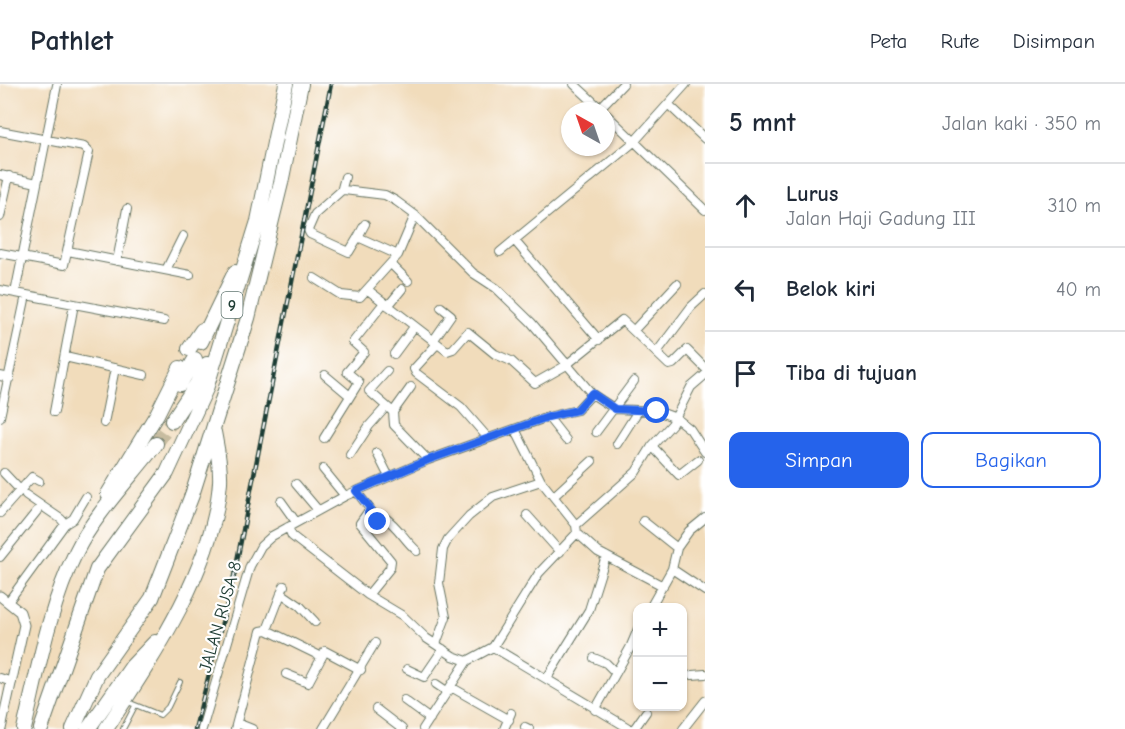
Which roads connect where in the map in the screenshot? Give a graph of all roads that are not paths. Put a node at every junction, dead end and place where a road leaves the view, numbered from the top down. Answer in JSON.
{"nodes":[{"id":1,"x":286,"y":84,"type":"edge"},
{"id":2,"x":301,"y":84,"type":"edge"},
{"id":3,"x":574,"y":84,"type":"edge"},
{"id":4,"x":623,"y":84,"type":"edge"},
{"id":5,"x":686,"y":84,"type":"edge"},
{"id":6,"x":57,"y":85,"type":"edge"},
{"id":7,"x":593,"y":102,"type":"edge"},
{"id":8,"x":610,"y":102,"type":"edge"},
{"id":9,"x":668,"y":104,"type":"junction"},
{"id":10,"x":615,"y":128,"type":"edge"},
{"id":11,"x":0,"y":131,"type":"edge"},
{"id":12,"x":705,"y":139,"type":"edge"},
{"id":13,"x":45,"y":140,"type":"junction"},
{"id":14,"x":628,"y":147,"type":"junction"},
{"id":15,"x":0,"y":175,"type":"edge"},
{"id":16,"x":9,"y":176,"type":"junction"},
{"id":17,"x":345,"y":177,"type":"dead end"},
{"id":18,"x":37,"y":183,"type":"junction"},
{"id":19,"x":342,"y":189,"type":"junction"},
{"id":20,"x":127,"y":209,"type":"dead end"},
{"id":21,"x":705,"y":210,"type":"edge"},
{"id":22,"x":415,"y":215,"type":"junction"},
{"id":23,"x":0,"y":218,"type":"edge"},
{"id":24,"x":258,"y":220,"type":"junction"},
{"id":25,"x":365,"y":224,"type":"dead end"},
{"id":26,"x":183,"y":237,"type":"dead end"},
{"id":27,"x":358,"y":237,"type":"junction"},
{"id":28,"x":514,"y":240,"type":"junction"},
{"id":29,"x":68,"y":251,"type":"junction"},
{"id":30,"x":500,"y":252,"type":"dead end"},
{"id":31,"x":0,"y":253,"type":"edge"},
{"id":32,"x":398,"y":255,"type":"junction"},
{"id":33,"x":22,"y":258,"type":"junction"},
{"id":34,"x":117,"y":261,"type":"junction"},
{"id":35,"x":391,"y":264,"type":"junction"},
{"id":36,"x":237,"y":268,"type":"junction"},
{"id":37,"x":166,"y":270,"type":"junction"},
{"id":38,"x":190,"y":275,"type":"dead end"},
{"id":39,"x":314,"y":278,"type":"dead end"},
{"id":40,"x":408,"y":281,"type":"dead end"},
{"id":41,"x":677,"y":284,"type":"dead end"},
{"id":42,"x":402,"y":288,"type":"dead end"},
{"id":43,"x":0,"y":290,"type":"edge"},
{"id":44,"x":368,"y":290,"type":"junction"},
{"id":45,"x":15,"y":293,"type":"junction"},
{"id":46,"x":705,"y":294,"type":"edge"},
{"id":47,"x":26,"y":295,"type":"junction"},
{"id":48,"x":74,"y":304,"type":"junction"},
{"id":49,"x":385,"y":305,"type":"junction"},
{"id":50,"x":441,"y":307,"type":"dead end"},
{"id":51,"x":164,"y":321,"type":"dead end"},
{"id":52,"x":414,"y":327,"type":"junction"},
{"id":53,"x":634,"y":330,"type":"junction"},
{"id":54,"x":598,"y":340,"type":"junction"},
{"id":55,"x":435,"y":342,"type":"junction"},
{"id":56,"x":657,"y":352,"type":"junction"},
{"id":57,"x":394,"y":354,"type":"dead end"},
{"id":58,"x":65,"y":357,"type":"junction"},
{"id":59,"x":569,"y":363,"type":"junction"},
{"id":60,"x":116,"y":368,"type":"junction"},
{"id":61,"x":180,"y":368,"type":"dead end"},
{"id":62,"x":705,"y":368,"type":"edge"},
{"id":63,"x":387,"y":371,"type":"dead end"},
{"id":64,"x":144,"y":375,"type":"dead end"},
{"id":65,"x":325,"y":375,"type":"dead end"},
{"id":66,"x":705,"y":375,"type":"edge"},
{"id":67,"x":0,"y":376,"type":"edge"},
{"id":68,"x":10,"y":378,"type":"junction"},
{"id":69,"x":634,"y":381,"type":"dead end"},
{"id":70,"x":359,"y":382,"type":"junction"},
{"id":71,"x":411,"y":387,"type":"dead end"},
{"id":72,"x":370,"y":392,"type":"junction"},
{"id":73,"x":592,"y":393,"type":"junction"},
{"id":74,"x":350,"y":396,"type":"junction"},
{"id":75,"x":1,"y":405,"type":"edge"},
{"id":76,"x":389,"y":409,"type":"junction"},
{"id":77,"x":615,"y":409,"type":"junction"},
{"id":78,"x":638,"y":411,"type":"junction"},
{"id":79,"x":54,"y":412,"type":"dead end"},
{"id":80,"x":157,"y":414,"type":"junction"},
{"id":81,"x":0,"y":417,"type":"edge"},
{"id":82,"x":548,"y":417,"type":"junction"},
{"id":83,"x":676,"y":418,"type":"junction"},
{"id":84,"x":172,"y":421,"type":"tunnel mouth"},
{"id":85,"x":104,"y":423,"type":"dead end"},
{"id":86,"x":515,"y":429,"type":"junction"},
{"id":87,"x":213,"y":430,"type":"junction"},
{"id":88,"x":596,"y":432,"type":"dead end"},
{"id":89,"x":324,"y":438,"type":"dead end"},
{"id":90,"x":488,"y":438,"type":"junction"},
{"id":91,"x":566,"y":440,"type":"dead end"},
{"id":92,"x":156,"y":444,"type":"tunnel mouth"},
{"id":93,"x":617,"y":444,"type":"dead end"},
{"id":94,"x":652,"y":446,"type":"junction"},
{"id":95,"x":705,"y":452,"type":"edge"},
{"id":96,"x":377,"y":453,"type":"dead end"},
{"id":97,"x":350,"y":455,"type":"dead end"},
{"id":98,"x":428,"y":460,"type":"junction"},
{"id":99,"x":592,"y":460,"type":"dead end"},
{"id":100,"x":698,"y":460,"type":"dead end"},
{"id":101,"x":323,"y":469,"type":"dead end"},
{"id":102,"x":4,"y":473,"type":"dead end"},
{"id":103,"x":389,"y":477,"type":"junction"},
{"id":104,"x":39,"y":481,"type":"dead end"},
{"id":105,"x":541,"y":481,"type":"junction"},
{"id":106,"x":296,"y":484,"type":"dead end"},
{"id":107,"x":356,"y":491,"type":"junction"},
{"id":108,"x":23,"y":493,"type":"junction"},
{"id":109,"x":345,"y":496,"type":"junction"},
{"id":110,"x":554,"y":496,"type":"junction"},
{"id":111,"x":86,"y":497,"type":"dead end"},
{"id":112,"x":280,"y":501,"type":"dead end"},
{"id":113,"x":318,"y":510,"type":"junction"},
{"id":114,"x":37,"y":511,"type":"dead end"},
{"id":115,"x":0,"y":513,"type":"edge"},
{"id":116,"x":368,"y":513,"type":"junction"},
{"id":117,"x":527,"y":515,"type":"dead end"},
{"id":118,"x":705,"y":518,"type":"edge"},
{"id":119,"x":643,"y":521,"type":"dead end"},
{"id":120,"x":296,"y":522,"type":"junction"},
{"id":121,"x":65,"y":524,"type":"junction"},
{"id":122,"x":288,"y":527,"type":"junction"},
{"id":123,"x":90,"y":528,"type":"junction"},
{"id":124,"x":577,"y":529,"type":"junction"},
{"id":125,"x":677,"y":548,"type":"junction"},
{"id":126,"x":417,"y":551,"type":"dead end"},
{"id":127,"x":560,"y":552,"type":"junction"},
{"id":128,"x":606,"y":556,"type":"junction"},
{"id":129,"x":0,"y":557,"type":"edge"},
{"id":130,"x":672,"y":569,"type":"junction"},
{"id":131,"x":663,"y":586,"type":"junction"},
{"id":132,"x":704,"y":588,"type":"edge"},
{"id":133,"x":368,"y":595,"type":"junction"},
{"id":134,"x":2,"y":599,"type":"edge"},
{"id":135,"x":653,"y":603,"type":"edge"},
{"id":136,"x":315,"y":622,"type":"dead end"},
{"id":137,"x":168,"y":630,"type":"junction"},
{"id":138,"x":267,"y":630,"type":"junction"},
{"id":139,"x":633,"y":639,"type":"edge"},
{"id":140,"x":375,"y":643,"type":"dead end"},
{"id":141,"x":440,"y":647,"type":"junction"},
{"id":142,"x":493,"y":647,"type":"junction"},
{"id":143,"x":320,"y":656,"type":"junction"},
{"id":144,"x":594,"y":658,"type":"dead end"},
{"id":145,"x":467,"y":661,"type":"junction"},
{"id":146,"x":408,"y":669,"type":"dead end"},
{"id":147,"x":361,"y":670,"type":"junction"},
{"id":148,"x":616,"y":673,"type":"junction"},
{"id":149,"x":286,"y":674,"type":"dead end"},
{"id":150,"x":705,"y":674,"type":"edge"},
{"id":151,"x":692,"y":675,"type":"dead end"},
{"id":152,"x":0,"y":678,"type":"edge"},
{"id":153,"x":547,"y":678,"type":"junction"},
{"id":154,"x":12,"y":682,"type":"junction"},
{"id":155,"x":180,"y":682,"type":"dead end"},
{"id":156,"x":436,"y":684,"type":"dead end"},
{"id":157,"x":450,"y":689,"type":"junction"},
{"id":158,"x":404,"y":700,"type":"dead end"},
{"id":159,"x":705,"y":701,"type":"edge"},
{"id":160,"x":130,"y":703,"type":"junction"},
{"id":161,"x":376,"y":709,"type":"dead end"},
{"id":162,"x":596,"y":710,"type":"junction"},
{"id":163,"x":646,"y":712,"type":"dead end"},
{"id":164,"x":430,"y":719,"type":"junction"},
{"id":165,"x":236,"y":726,"type":"edge"},
{"id":166,"x":2,"y":729,"type":"edge"},
{"id":167,"x":24,"y":729,"type":"edge"},
{"id":168,"x":41,"y":729,"type":"edge"},
{"id":169,"x":73,"y":729,"type":"edge"},
{"id":170,"x":88,"y":729,"type":"edge"},
{"id":171,"x":106,"y":729,"type":"edge"},
{"id":172,"x":123,"y":729,"type":"edge"},
{"id":173,"x":202,"y":729,"type":"edge"},
{"id":174,"x":252,"y":729,"type":"edge"},
{"id":175,"x":324,"y":729,"type":"edge"},
{"id":176,"x":402,"y":729,"type":"edge"},
{"id":177,"x":424,"y":729,"type":"edge"},
{"id":178,"x":504,"y":729,"type":"edge"},
{"id":179,"x":632,"y":729,"type":"edge"},
{"id":180,"x":683,"y":729,"type":"edge"}],
"edges":[{"from":1,"to":24,"type":"highway","number":"9"},
{"from":2,"to":87,"type":"highway","number":"9"},
{"from":3,"to":7,"type":"street"},
{"from":4,"to":8,"type":"street"},
{"from":5,"to":9,"type":"street"},
{"from":6,"to":13,"type":"street"},
{"from":9,"to":12,"type":"street"},
{"from":9,"to":14,"type":"street"},
{"from":10,"to":14,"type":"street"},
{"from":11,"to":13,"type":"street"},
{"from":13,"to":18,"type":"street"},
{"from":13,"to":29,"type":"street"},
{"from":14,"to":21,"type":"street"},
{"from":14,"to":28,"type":"street"},
{"from":15,"to":16,"type":"street"},
{"from":16,"to":18,"type":"street"},
{"from":16,"to":23,"type":"street"},
{"from":17,"to":19,"type":"street"},
{"from":18,"to":33,"type":"street"},
{"from":19,"to":22,"type":"street"},
{"from":19,"to":27,"type":"street"},
{"from":20,"to":34,"type":"street"},
{"from":22,"to":32,"type":"street"},
{"from":22,"to":59,"type":"street"},
{"from":24,"to":36,"type":"highway"},
{"from":24,"to":168,"type":"highway","number":"9"},
{"from":25,"to":27,"type":"street"},
{"from":26,"to":37,"type":"street"},
{"from":27,"to":32,"type":"street"},
{"from":28,"to":30,"type":"street"},
{"from":28,"to":54,"type":"street"},
{"from":29,"to":33,"type":"street"},
{"from":29,"to":34,"type":"street"},
{"from":31,"to":33,"type":"street"},
{"from":32,"to":35,"type":"street"},
{"from":33,"to":45,"type":"street"},
{"from":34,"to":37,"type":"street"},
{"from":35,"to":40,"type":"street"},
{"from":35,"to":44,"type":"street"},
{"from":36,"to":80,"type":"highway"},
{"from":36,"to":84,"type":"highway"},
{"from":37,"to":38,"type":"street"},
{"from":39,"to":44,"type":"street"},
{"from":41,"to":53,"type":"street"},
{"from":42,"to":49,"type":"street"},
{"from":43,"to":45,"type":"street"},
{"from":44,"to":49,"type":"street"},
{"from":45,"to":47,"type":"street"},
{"from":46,"to":56,"type":"street"},
{"from":47,"to":48,"type":"street"},
{"from":47,"to":68,"type":"street"},
{"from":48,"to":51,"type":"street"},
{"from":48,"to":58,"type":"street"},
{"from":49,"to":52,"type":"street"},
{"from":49,"to":70,"type":"street"},
{"from":50,"to":55,"type":"street"},
{"from":52,"to":55,"type":"street"},
{"from":52,"to":57,"type":"street"},
{"from":53,"to":54,"type":"street"},
{"from":53,"to":56,"type":"street"},
{"from":54,"to":59,"type":"street"},
{"from":55,"to":59,"type":"street"},
{"from":55,"to":90,"type":"street"},
{"from":56,"to":62,"type":"street"},
{"from":58,"to":60,"type":"street"},
{"from":58,"to":79,"type":"street"},
{"from":59,"to":73,"type":"street"},
{"from":60,"to":64,"type":"street"},
{"from":60,"to":85,"type":"street"},
{"from":61,"to":80,"type":"highway"},
{"from":63,"to":72,"type":"street"},
{"from":65,"to":74,"type":"street"},
{"from":66,"to":83,"type":"street"},
{"from":67,"to":68,"type":"street"},
{"from":68,"to":75,"type":"street"},
{"from":69,"to":77,"type":"street"},
{"from":70,"to":72,"type":"street"},
{"from":70,"to":74,"type":"street"},
{"from":71,"to":76,"type":"street"},
{"from":72,"to":76,"type":"street"},
{"from":73,"to":77,"type":"street"},
{"from":73,"to":82,"type":"street","name":"JALAN RUSA 8"},
{"from":74,"to":89,"type":"street"},
{"from":75,"to":81,"type":"street"},
{"from":76,"to":97,"type":"street"},
{"from":76,"to":98,"type":"street"},
{"from":77,"to":78,"type":"street"},
{"from":77,"to":88,"type":"street"},
{"from":78,"to":83,"type":"street"},
{"from":78,"to":93,"type":"street"},
{"from":80,"to":123,"type":"highway"},
{"from":82,"to":86,"type":"street","name":"JALAN RUSA 8"},
{"from":82,"to":91,"type":"street"},
{"from":83,"to":94,"type":"street"},
{"from":83,"to":95,"type":"street"},
{"from":86,"to":90,"type":"street","name":"JALAN RUSA 8"},
{"from":86,"to":105,"type":"street"},
{"from":87,"to":137,"type":"highway"},
{"from":87,"to":169,"type":"highway","number":"9"},
{"from":90,"to":98,"type":"street","name":"JALAN RUSA 8"},
{"from":92,"to":123,"type":"highway"},
{"from":94,"to":100,"type":"street"},
{"from":94,"to":124,"type":"street"},
{"from":96,"to":103,"type":"street"},
{"from":98,"to":103,"type":"street","name":"JALAN RUSA 8"},
{"from":99,"to":110,"type":"street"},
{"from":101,"to":109,"type":"street"},
{"from":102,"to":108,"type":"street"},
{"from":103,"to":107,"type":"street","name":"JALAN RUSA 8"},
{"from":104,"to":108,"type":"street"},
{"from":105,"to":110,"type":"street"},
{"from":105,"to":141,"type":"street"},
{"from":106,"to":113,"type":"street"},
{"from":107,"to":109,"type":"street","name":"JALAN RUSA 8"},
{"from":107,"to":116,"type":"street"},
{"from":108,"to":115,"type":"street"},
{"from":108,"to":121,"type":"street"},
{"from":109,"to":113,"type":"street","name":"JALAN RUSA 8"},
{"from":110,"to":124,"type":"street"},
{"from":111,"to":121,"type":"street"},
{"from":112,"to":120,"type":"street"},
{"from":113,"to":120,"type":"street","name":"JALAN RUSA 8"},
{"from":114,"to":129,"type":"street"},
{"from":116,"to":126,"type":"street"},
{"from":116,"to":133,"type":"street"},
{"from":117,"to":127,"type":"street"},
{"from":118,"to":125,"type":"street"},
{"from":119,"to":125,"type":"street"},
{"from":120,"to":122,"type":"street","name":"JALAN RUSA 8"},
{"from":121,"to":134,"type":"street"},
{"from":122,"to":133,"type":"street"},
{"from":122,"to":173,"type":"street","name":"JALAN RUSA 8"},
{"from":123,"to":167,"type":"highway"},
{"from":124,"to":127,"type":"street"},
{"from":124,"to":128,"type":"street"},
{"from":125,"to":130,"type":"street"},
{"from":127,"to":142,"type":"street"},
{"from":128,"to":131,"type":"street"},
{"from":128,"to":153,"type":"street"},
{"from":130,"to":131,"type":"street"},
{"from":130,"to":132,"type":"street"},
{"from":131,"to":135,"type":"street"},
{"from":133,"to":141,"type":"street"},
{"from":134,"to":154,"type":"street"},
{"from":136,"to":138,"type":"street"},
{"from":137,"to":160,"type":"highway"},
{"from":137,"to":170,"type":"highway"},
{"from":138,"to":143,"type":"street"},
{"from":138,"to":165,"type":"street"},
{"from":139,"to":148,"type":"street"},
{"from":140,"to":147,"type":"street"},
{"from":141,"to":145,"type":"street"},
{"from":141,"to":146,"type":"street"},
{"from":142,"to":145,"type":"street"},
{"from":142,"to":153,"type":"street"},
{"from":143,"to":147,"type":"street"},
{"from":143,"to":149,"type":"street"},
{"from":144,"to":148,"type":"street"},
{"from":145,"to":157,"type":"street"},
{"from":147,"to":175,"type":"street"},
{"from":148,"to":162,"type":"street"},
{"from":150,"to":151,"type":"street"},
{"from":152,"to":154,"type":"street"},
{"from":153,"to":162,"type":"street"},
{"from":154,"to":166,"type":"street"},
{"from":155,"to":160,"type":"lane"},
{"from":156,"to":157,"type":"street"},
{"from":157,"to":164,"type":"street"},
{"from":157,"to":178,"type":"street"},
{"from":158,"to":164,"type":"street"},
{"from":159,"to":180,"type":"street"},
{"from":160,"to":171,"type":"highway"},
{"from":160,"to":172,"type":"lane"},
{"from":161,"to":176,"type":"street"},
{"from":162,"to":179,"type":"street"},
{"from":163,"to":179,"type":"street"},
{"from":164,"to":177,"type":"street"},
{"from":165,"to":174,"type":"street"}]}
